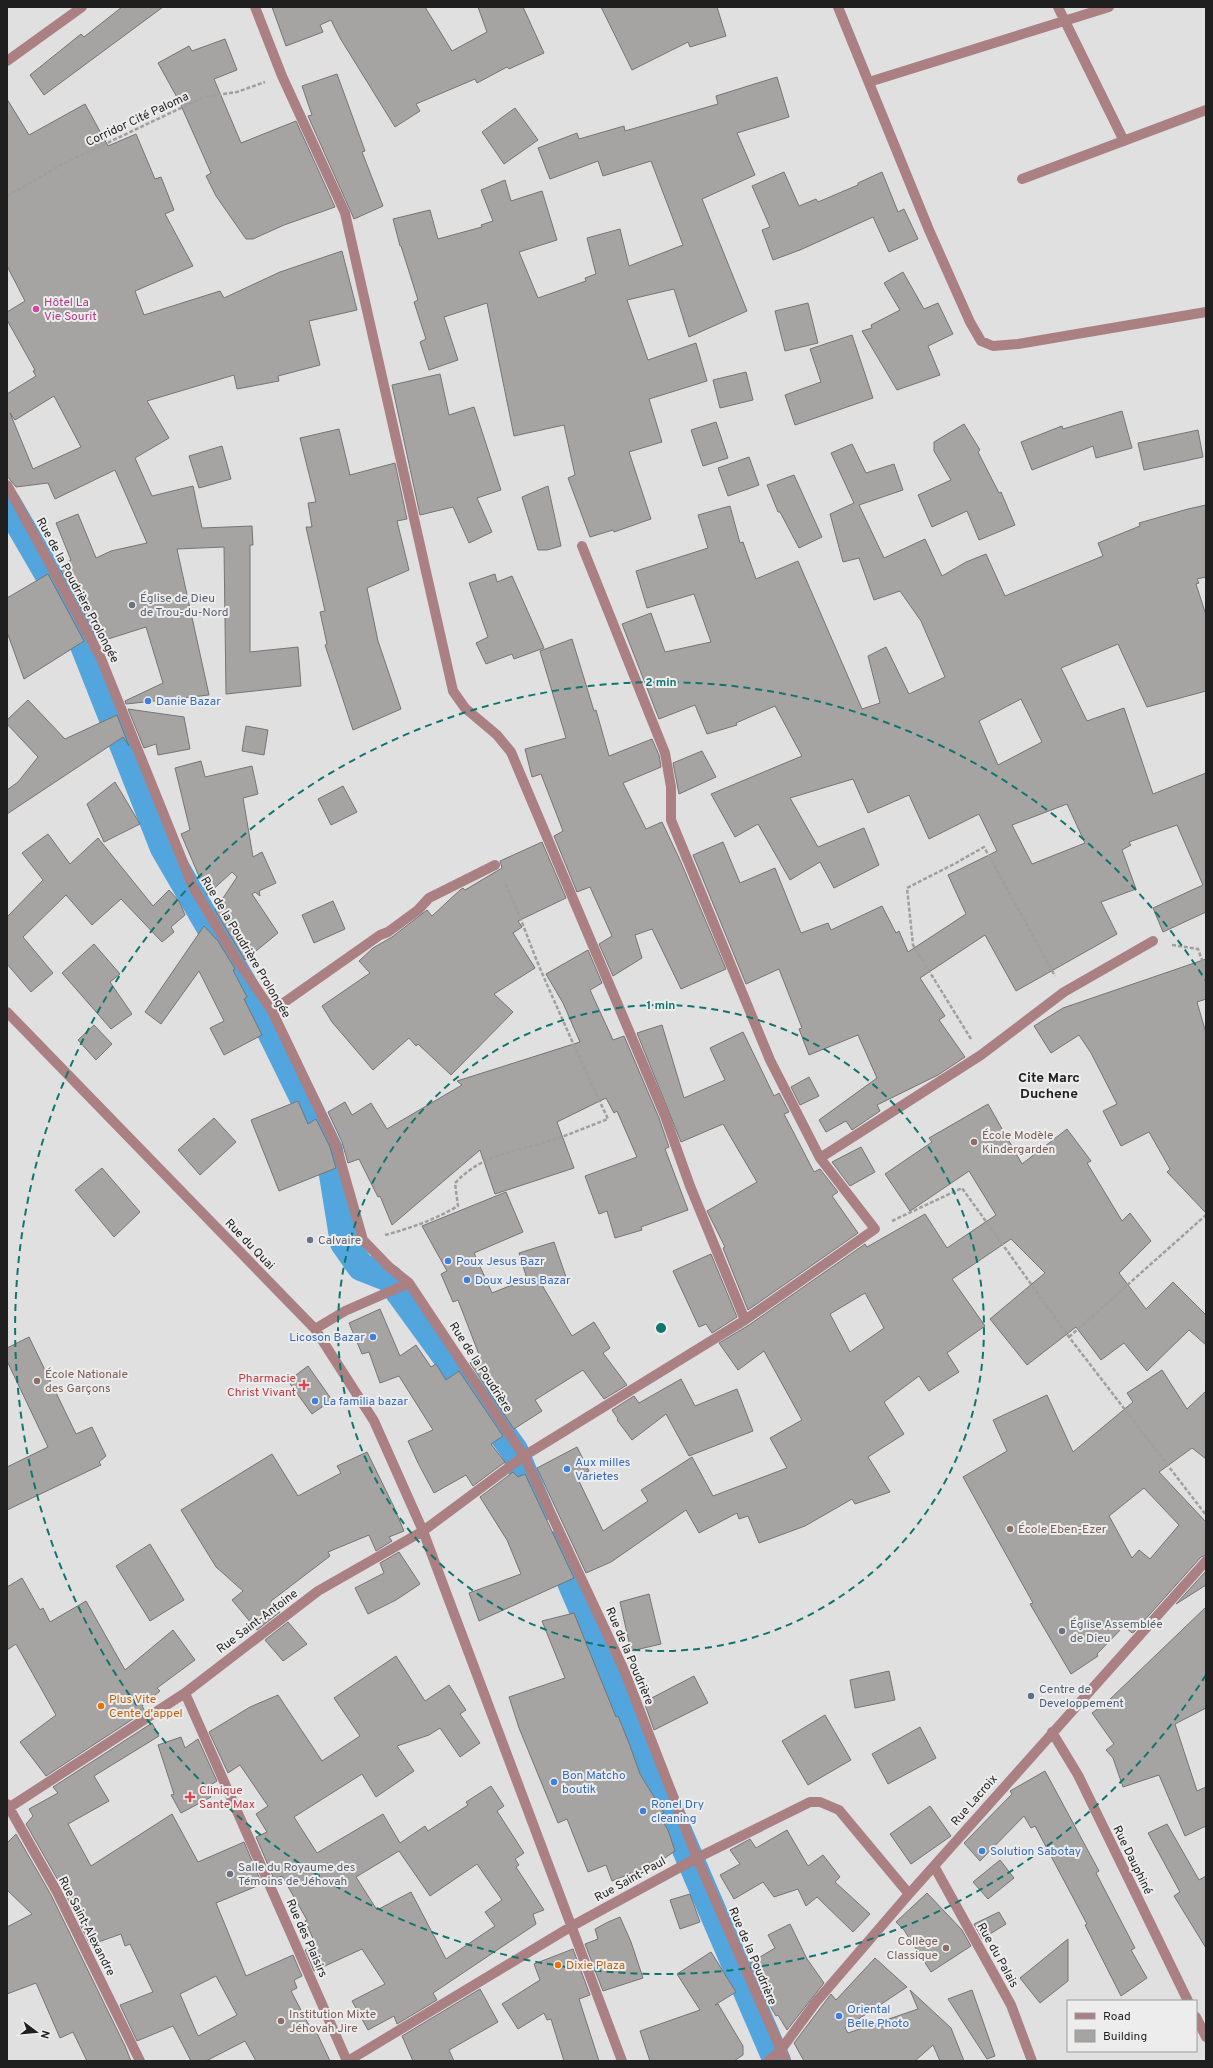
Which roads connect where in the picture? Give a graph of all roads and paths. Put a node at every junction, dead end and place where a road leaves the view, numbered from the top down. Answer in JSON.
{"nodes":[{"id":1,"x":82,"y":7,"type":"edge"},
{"id":2,"x":255,"y":7,"type":"edge"},
{"id":3,"x":838,"y":7,"type":"edge"},
{"id":4,"x":1058,"y":7,"type":"edge"},
{"id":5,"x":1109,"y":7,"type":"edge"},
{"id":6,"x":1064,"y":21,"type":"junction"},
{"id":7,"x":7,"y":61,"type":"edge"},
{"id":8,"x":282,"y":76,"type":"junction"},
{"id":9,"x":868,"y":82,"type":"junction"},
{"id":10,"x":1206,"y":110,"type":"edge"},
{"id":11,"x":1124,"y":141,"type":"junction"},
{"id":12,"x":1022,"y":179,"type":"dead end"},
{"id":13,"x":7,"y":196,"type":"edge"},
{"id":14,"x":1206,"y":312,"type":"edge"},
{"id":15,"x":7,"y":484,"type":"edge"},
{"id":16,"x":582,"y":546,"type":"dead end"},
{"id":17,"x":496,"y":865,"type":"joint"},
{"id":18,"x":1153,"y":941,"type":"joint"},
{"id":19,"x":1206,"y":971,"type":"edge"},
{"id":20,"x":1064,"y":992,"type":"junction"},
{"id":21,"x":272,"y":1011,"type":"junction"},
{"id":22,"x":7,"y":1012,"type":"edge"},
{"id":23,"x":981,"y":1055,"type":"junction"},
{"id":24,"x":820,"y":1158,"type":"junction"},
{"id":25,"x":1206,"y":1215,"type":"edge"},
{"id":26,"x":875,"y":1229,"type":"junction"},
{"id":27,"x":363,"y":1240,"type":"junction"},
{"id":28,"x":410,"y":1283,"type":"junction"},
{"id":29,"x":745,"y":1320,"type":"junction"},
{"id":30,"x":314,"y":1329,"type":"junction"},
{"id":31,"x":1069,"y":1337,"type":"junction"},
{"id":32,"x":524,"y":1456,"type":"junction"},
{"id":33,"x":1206,"y":1515,"type":"edge"},
{"id":34,"x":423,"y":1531,"type":"junction"},
{"id":35,"x":1206,"y":1561,"type":"edge"},
{"id":36,"x":184,"y":1693,"type":"junction"},
{"id":37,"x":1052,"y":1732,"type":"junction"},
{"id":38,"x":7,"y":1807,"type":"edge"},
{"id":39,"x":697,"y":1858,"type":"junction"},
{"id":40,"x":934,"y":1866,"type":"junction"},
{"id":41,"x":909,"y":1894,"type":"junction"},
{"id":42,"x":572,"y":1926,"type":"junction"},
{"id":43,"x":1188,"y":2000,"type":"edge"},
{"id":44,"x":1197,"y":2019,"type":"edge"},
{"id":45,"x":1206,"y":2038,"type":"edge"},
{"id":46,"x":780,"y":2051,"type":"junction"},
{"id":47,"x":140,"y":2061,"type":"edge"},
{"id":48,"x":347,"y":2061,"type":"edge"},
{"id":49,"x":622,"y":2061,"type":"edge"},
{"id":50,"x":768,"y":2061,"type":"edge"},
{"id":51,"x":786,"y":2061,"type":"edge"},
{"id":52,"x":1032,"y":2061,"type":"edge"}],
"edges":[{"from":1,"to":7,"type":"street"},
{"from":2,"to":8,"type":"street"},
{"from":3,"to":9,"type":"street"},
{"from":4,"to":6,"type":"street"},
{"from":5,"to":6,"type":"street"},
{"from":6,"to":9,"type":"street"},
{"from":6,"to":11,"type":"street"},
{"from":8,"to":13,"type":"path","name":"Corridor Cité Paloma"},
{"from":8,"to":29,"type":"street"},
{"from":9,"to":14,"type":"street"},
{"from":10,"to":11,"type":"street"},
{"from":11,"to":12,"type":"street"},
{"from":15,"to":21,"type":"street","name":"Rue de la Poudrière Prolongée"},
{"from":16,"to":24,"type":"street"},
{"from":17,"to":21,"type":"street"},
{"from":17,"to":27,"type":"path"},
{"from":18,"to":19,"type":"path"},
{"from":18,"to":20,"type":"street"},
{"from":20,"to":23,"type":"street"},
{"from":20,"to":23,"type":"path"},
{"from":21,"to":27,"type":"street","name":"Rue de la Poudrière Prolongée"},
{"from":22,"to":30,"type":"street","name":"Rue du Quai"},
{"from":23,"to":24,"type":"street"},
{"from":24,"to":26,"type":"street"},
{"from":25,"to":31,"type":"path"},
{"from":26,"to":29,"type":"street","name":"Rue Saint-Antoine"},
{"from":26,"to":31,"type":"path"},
{"from":27,"to":28,"type":"street","name":"Rue de la Poudrière Prolongée"},
{"from":28,"to":30,"type":"street"},
{"from":28,"to":32,"type":"street","name":"Rue de la Poudrière"},
{"from":29,"to":32,"type":"street","name":"Rue Saint-Antoine"},
{"from":30,"to":34,"type":"street","name":"Rue du Quai"},
{"from":31,"to":33,"type":"path"},
{"from":32,"to":34,"type":"street","name":"Rue Saint-Antoine"},
{"from":32,"to":39,"type":"street","name":"Rue de la Poudrière"},
{"from":34,"to":36,"type":"street","name":"Rue Saint-Antoine"},
{"from":34,"to":42,"type":"street","name":"Rue du Quai"},
{"from":35,"to":37,"type":"street","name":"Rue Lacroix"},
{"from":36,"to":38,"type":"street","name":"Rue Saint-Antoine"},
{"from":36,"to":48,"type":"street","name":"Rue des Plaisirs"},
{"from":37,"to":40,"type":"street","name":"Rue Lacroix"},
{"from":37,"to":43,"type":"street","name":"Rue Dauphiné"},
{"from":38,"to":47,"type":"street","name":"Rue Saint-Alexandre"},
{"from":39,"to":41,"type":"street","name":"Rue Saint-Paul"},
{"from":39,"to":42,"type":"street","name":"Rue Saint-Paul"},
{"from":39,"to":46,"type":"street","name":"Rue de la Poudrière"},
{"from":40,"to":41,"type":"street","name":"Rue Lacroix"},
{"from":40,"to":52,"type":"street","name":"Rue du Palais"},
{"from":41,"to":46,"type":"street","name":"Rue Lacroix"},
{"from":42,"to":48,"type":"street","name":"Rue Saint-Paul"},
{"from":42,"to":49,"type":"street","name":"Rue du Quai"},
{"from":44,"to":45,"type":"street"},
{"from":46,"to":50,"type":"street","name":"Rue Lacroix"},
{"from":46,"to":51,"type":"street","name":"Rue de la Poudrière"}]}
